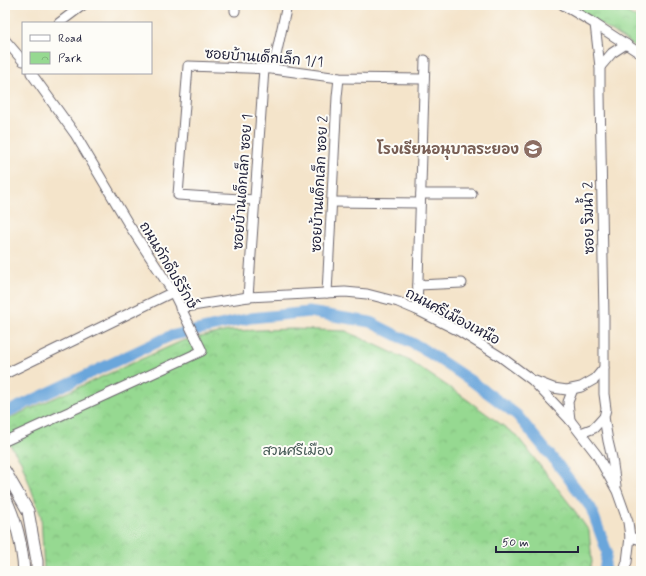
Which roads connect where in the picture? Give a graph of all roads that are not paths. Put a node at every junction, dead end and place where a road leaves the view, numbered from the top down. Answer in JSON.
{"nodes":[{"id":1,"x":82,"y":5,"type":"edge"},
{"id":2,"x":287,"y":5,"type":"edge"},
{"id":3,"x":564,"y":5,"type":"edge"},
{"id":4,"x":60,"y":22,"type":"edge"},
{"id":5,"x":595,"y":24,"type":"junction"},
{"id":6,"x":5,"y":40,"type":"edge"},
{"id":7,"x":626,"y":44,"type":"junction"},
{"id":8,"x":641,"y":54,"type":"edge"},
{"id":9,"x":21,"y":55,"type":"edge"},
{"id":10,"x":425,"y":60,"type":"dead end"},
{"id":11,"x":600,"y":67,"type":"junction"},
{"id":12,"x":268,"y":69,"type":"junction"},
{"id":13,"x":32,"y":74,"type":"edge"},
{"id":14,"x":340,"y":78,"type":"junction"},
{"id":15,"x":424,"y":79,"type":"junction"},
{"id":16,"x":472,"y":194,"type":"dead end"},
{"id":17,"x":420,"y":199,"type":"junction"},
{"id":18,"x":255,"y":200,"type":"junction"},
{"id":19,"x":332,"y":202,"type":"junction"},
{"id":20,"x":462,"y":283,"type":"dead end"},
{"id":21,"x":418,"y":284,"type":"junction"},
{"id":22,"x":173,"y":292,"type":"junction"},
{"id":23,"x":327,"y":293,"type":"junction"},
{"id":24,"x":248,"y":296,"type":"junction"},
{"id":25,"x":180,"y":308,"type":"junction"},
{"id":26,"x":417,"y":310,"type":"junction"},
{"id":27,"x":604,"y":368,"type":"junction"},
{"id":28,"x":5,"y":374,"type":"edge"},
{"id":29,"x":532,"y":380,"type":"junction"},
{"id":30,"x":577,"y":388,"type":"junction"},
{"id":31,"x":604,"y":394,"type":"junction"},
{"id":32,"x":604,"y":417,"type":"junction"},
{"id":33,"x":570,"y":420,"type":"junction"},
{"id":34,"x":581,"y":433,"type":"junction"},
{"id":35,"x":5,"y":441,"type":"edge"},
{"id":36,"x":5,"y":471,"type":"edge"},
{"id":37,"x":617,"y":491,"type":"junction"},
{"id":38,"x":5,"y":497,"type":"edge"},
{"id":39,"x":630,"y":537,"type":"junction"},
{"id":40,"x":641,"y":540,"type":"edge"},
{"id":41,"x":24,"y":571,"type":"edge"},
{"id":42,"x":37,"y":571,"type":"edge"},
{"id":43,"x":624,"y":571,"type":"edge"}],
"edges":[{"from":1,"to":4,"type":"street"},
{"from":2,"to":12,"type":"street"},
{"from":3,"to":5,"type":"street"},
{"from":5,"to":7,"type":"street"},
{"from":5,"to":11,"type":"street","name":"ซอย ริมน้ำ 2"},
{"from":6,"to":9,"type":"street"},
{"from":7,"to":8,"type":"street"},
{"from":7,"to":11,"type":"street"},
{"from":10,"to":15,"type":"street"},
{"from":11,"to":27,"type":"street","name":"ซอย ริมน้ำ 2"},
{"from":12,"to":14,"type":"street","name":"ซอยบ้านเด็กเล็ก 1/1"},
{"from":12,"to":18,"type":"street","name":"ซอยบ้านเด็กเล็ก ซอย 1"},
{"from":12,"to":18,"type":"street","name":"ซอยบ้านเด็กเล็ก 1/1"},
{"from":13,"to":22,"type":"street","name":"ถนนภักดีบริรักษ์"},
{"from":14,"to":15,"type":"street","name":"ซอยบ้านเด็กเล็ก 1/1"},
{"from":14,"to":19,"type":"street","name":"ซอยบ้านเด็กเล็ก ซอย 2"},
{"from":15,"to":17,"type":"street"},
{"from":16,"to":17,"type":"street"},
{"from":17,"to":19,"type":"street"},
{"from":17,"to":21,"type":"street"},
{"from":18,"to":24,"type":"street","name":"ซอยบ้านเด็กเล็ก ซอย 1"},
{"from":19,"to":23,"type":"street","name":"ซอยบ้านเด็กเล็ก ซอย 2"},
{"from":20,"to":21,"type":"street"},
{"from":21,"to":26,"type":"street"},
{"from":22,"to":25,"type":"street","name":"ถนนภักดีบริรักษ์"},
{"from":22,"to":28,"type":"street"},
{"from":23,"to":24,"type":"street","name":"ถนนศรีเมืองเหนือ"},
{"from":23,"to":26,"type":"street","name":"ถนนศรีเมืองเหนือ"},
{"from":24,"to":25,"type":"street","name":"ถนนศรีเมืองเหนือ"},
{"from":25,"to":35,"type":"street","name":"ถนนภักดีบริรักษ์"},
{"from":26,"to":29,"type":"street","name":"ถนนศรีเมืองเหนือ"},
{"from":27,"to":30,"type":"street"},
{"from":27,"to":31,"type":"street","name":"ซอย ริมน้ำ 2"},
{"from":29,"to":30,"type":"street"},
{"from":29,"to":33,"type":"street","name":"ถนนศรีเมืองเหนือ"},
{"from":30,"to":31,"type":"street"},
{"from":30,"to":33,"type":"street"},
{"from":31,"to":32,"type":"street","name":"ซอย ริมน้ำ 2"},
{"from":32,"to":34,"type":"street"},
{"from":32,"to":37,"type":"street","name":"ซอย ริมน้ำ 2"},
{"from":33,"to":34,"type":"street","name":"ถนนศรีเมืองเหนือ"},
{"from":34,"to":37,"type":"street","name":"ถนนศรีเมืองเหนือ"},
{"from":36,"to":42,"type":"street"},
{"from":37,"to":39,"type":"street","name":"ถนนศรีเมืองเหนือ"},
{"from":38,"to":41,"type":"street"},
{"from":39,"to":40,"type":"street"},
{"from":39,"to":43,"type":"street","name":"ถนนศรีเมืองเหนือ"}]}
